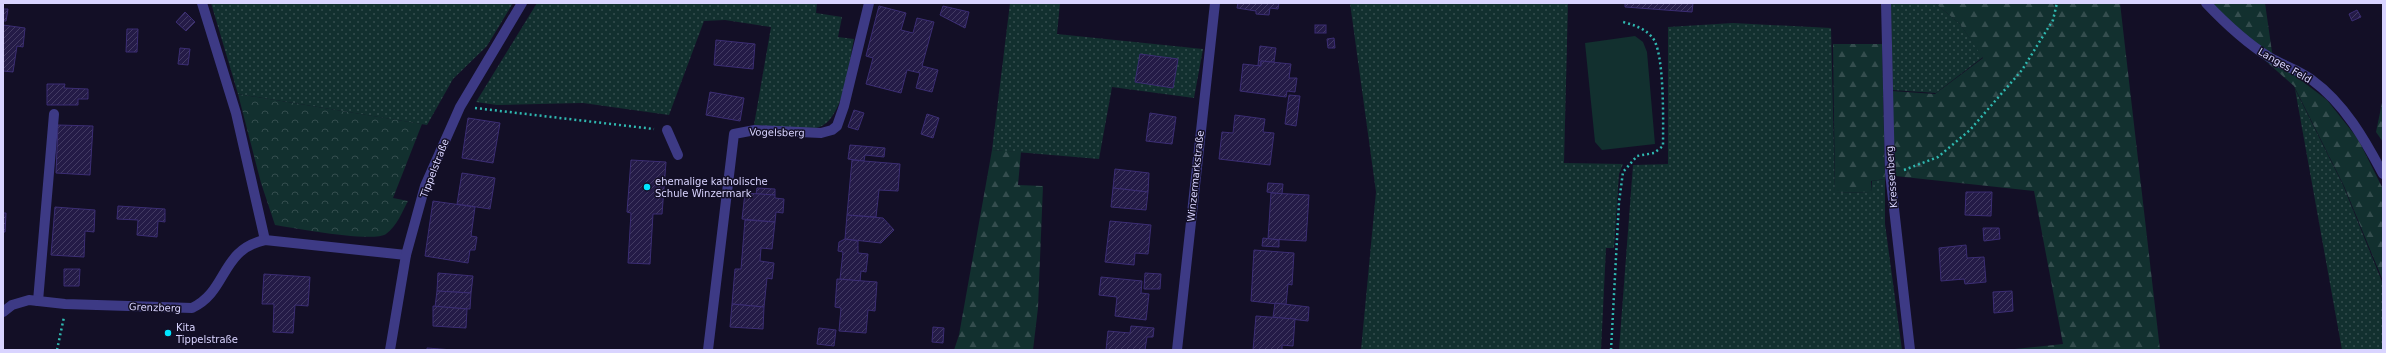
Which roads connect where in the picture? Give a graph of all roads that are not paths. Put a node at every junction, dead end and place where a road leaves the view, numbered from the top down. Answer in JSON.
{"nodes":[{"id":1,"x":202,"y":3,"type":"edge"},
{"id":2,"x":522,"y":3,"type":"edge"},
{"id":3,"x":869,"y":3,"type":"edge"},
{"id":4,"x":1215,"y":3,"type":"edge"},
{"id":5,"x":1886,"y":3,"type":"edge"},
{"id":6,"x":2206,"y":3,"type":"edge"},
{"id":7,"x":54,"y":114,"type":"dead end"},
{"id":8,"x":667,"y":130,"type":"road end"},
{"id":9,"x":678,"y":155,"type":"dead end"},
{"id":10,"x":2383,"y":174,"type":"edge"},
{"id":11,"x":265,"y":240,"type":"junction"},
{"id":12,"x":406,"y":255,"type":"junction"},
{"id":13,"x":38,"y":301,"type":"junction"},
{"id":14,"x":3,"y":312,"type":"edge"},
{"id":15,"x":390,"y":350,"type":"edge"},
{"id":16,"x":708,"y":350,"type":"edge"},
{"id":17,"x":1176,"y":350,"type":"edge"},
{"id":18,"x":1910,"y":350,"type":"edge"}],
"edges":[{"from":1,"to":11,"type":"street"},
{"from":2,"to":12,"type":"street","name":"Tippelstraße"},
{"from":3,"to":16,"type":"street","name":"Vogelsberg"},
{"from":4,"to":17,"type":"street","name":"Winzermarkstraße"},
{"from":5,"to":18,"type":"street","name":"Kressenberg"},
{"from":6,"to":10,"type":"street","name":"Langes Feld"},
{"from":7,"to":13,"type":"street"},
{"from":8,"to":9,"type":"street"},
{"from":11,"to":12,"type":"street","name":"Grenzberg"},
{"from":11,"to":13,"type":"street","name":"Grenzberg"},
{"from":12,"to":15,"type":"street","name":"Tippelstraße"},
{"from":13,"to":14,"type":"street","name":"Grenzberg"}]}
